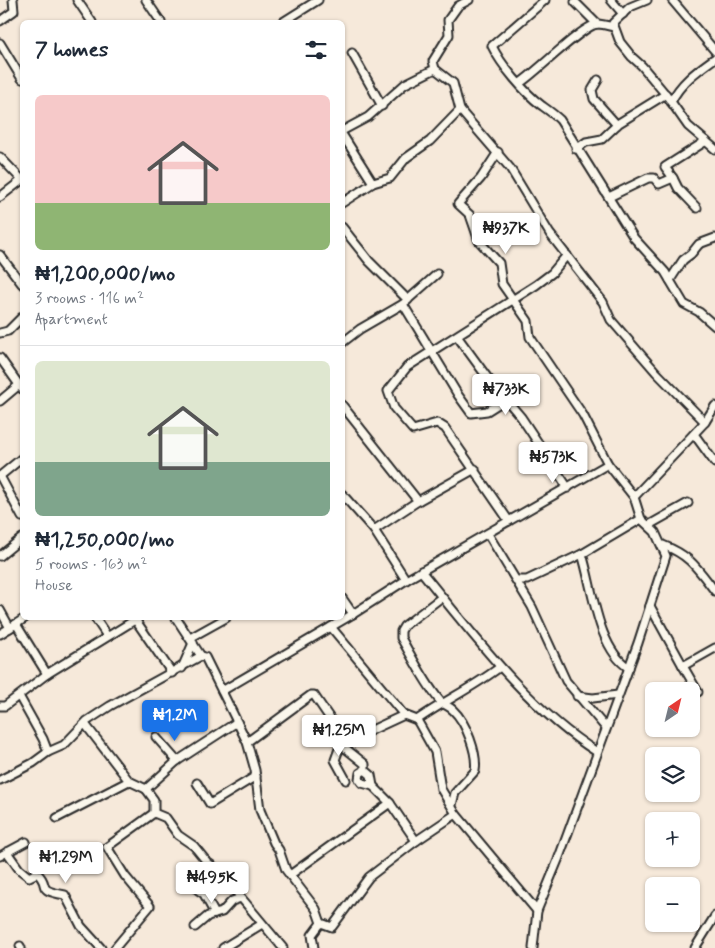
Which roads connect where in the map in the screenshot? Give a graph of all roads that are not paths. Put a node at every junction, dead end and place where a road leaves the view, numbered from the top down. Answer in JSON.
{"nodes":[{"id":1,"x":13,"y":0,"type":"edge"},
{"id":2,"x":77,"y":0,"type":"edge"},
{"id":3,"x":146,"y":0,"type":"edge"},
{"id":4,"x":318,"y":0,"type":"edge"},
{"id":5,"x":469,"y":0,"type":"edge"},
{"id":6,"x":545,"y":0,"type":"edge"},
{"id":7,"x":610,"y":0,"type":"edge"},
{"id":8,"x":646,"y":0,"type":"edge"},
{"id":9,"x":672,"y":0,"type":"edge"},
{"id":10,"x":575,"y":2,"type":"dead end"},
{"id":11,"x":624,"y":14,"type":"junction"},
{"id":12,"x":91,"y":20,"type":"edge"},
{"id":13,"x":160,"y":20,"type":"edge"},
{"id":14,"x":286,"y":20,"type":"edge"},
{"id":15,"x":0,"y":22,"type":"edge"},
{"id":16,"x":597,"y":24,"type":"junction"},
{"id":17,"x":613,"y":27,"type":"junction"},
{"id":18,"x":0,"y":43,"type":"edge"},
{"id":19,"x":715,"y":51,"type":"edge"},
{"id":20,"x":352,"y":53,"type":"dead end"},
{"id":21,"x":715,"y":58,"type":"edge"},
{"id":22,"x":435,"y":69,"type":"junction"},
{"id":23,"x":20,"y":76,"type":"edge"},
{"id":24,"x":598,"y":80,"type":"dead end"},
{"id":25,"x":520,"y":83,"type":"junction"},
{"id":26,"x":666,"y":94,"type":"junction"},
{"id":27,"x":671,"y":102,"type":"junction"},
{"id":28,"x":382,"y":106,"type":"junction"},
{"id":29,"x":460,"y":110,"type":"junction"},
{"id":30,"x":617,"y":125,"type":"junction"},
{"id":31,"x":345,"y":131,"type":"edge"},
{"id":32,"x":345,"y":138,"type":"edge"},
{"id":33,"x":706,"y":141,"type":"junction"},
{"id":34,"x":576,"y":149,"type":"junction"},
{"id":35,"x":715,"y":149,"type":"edge"},
{"id":36,"x":498,"y":152,"type":"junction"},
{"id":37,"x":0,"y":156,"type":"edge"},
{"id":38,"x":20,"y":178,"type":"edge"},
{"id":39,"x":673,"y":178,"type":"junction"},
{"id":40,"x":20,"y":182,"type":"edge"},
{"id":41,"x":373,"y":182,"type":"junction"},
{"id":42,"x":0,"y":197,"type":"edge"},
{"id":43,"x":609,"y":197,"type":"junction"},
{"id":44,"x":345,"y":201,"type":"edge"},
{"id":45,"x":698,"y":208,"type":"dead end"},
{"id":46,"x":345,"y":233,"type":"edge"},
{"id":47,"x":715,"y":238,"type":"edge"},
{"id":48,"x":0,"y":255,"type":"edge"},
{"id":49,"x":566,"y":255,"type":"junction"},
{"id":50,"x":437,"y":274,"type":"dead end"},
{"id":51,"x":670,"y":280,"type":"junction"},
{"id":52,"x":20,"y":281,"type":"edge"},
{"id":53,"x":514,"y":299,"type":"junction"},
{"id":54,"x":405,"y":302,"type":"junction"},
{"id":55,"x":20,"y":319,"type":"edge"},
{"id":56,"x":715,"y":326,"type":"edge"},
{"id":57,"x":0,"y":333,"type":"edge"},
{"id":58,"x":457,"y":336,"type":"junction"},
{"id":59,"x":345,"y":342,"type":"edge"},
{"id":60,"x":433,"y":352,"type":"junction"},
{"id":61,"x":0,"y":358,"type":"edge"},
{"id":62,"x":20,"y":386,"type":"edge"},
{"id":63,"x":20,"y":388,"type":"edge"},
{"id":64,"x":506,"y":399,"type":"junction"},
{"id":65,"x":0,"y":401,"type":"edge"},
{"id":66,"x":715,"y":408,"type":"edge"},
{"id":67,"x":345,"y":409,"type":"edge"},
{"id":68,"x":706,"y":422,"type":"junction"},
{"id":69,"x":694,"y":434,"type":"junction"},
{"id":70,"x":20,"y":460,"type":"edge"},
{"id":71,"x":715,"y":463,"type":"edge"},
{"id":72,"x":608,"y":464,"type":"junction"},
{"id":73,"x":475,"y":469,"type":"junction"},
{"id":74,"x":0,"y":476,"type":"edge"},
{"id":75,"x":568,"y":488,"type":"junction"},
{"id":76,"x":345,"y":497,"type":"edge"},
{"id":77,"x":634,"y":497,"type":"junction"},
{"id":78,"x":418,"y":501,"type":"junction"},
{"id":79,"x":688,"y":502,"type":"dead end"},
{"id":80,"x":20,"y":513,"type":"edge"},
{"id":81,"x":641,"y":519,"type":"junction"},
{"id":82,"x":509,"y":521,"type":"junction"},
{"id":83,"x":649,"y":525,"type":"junction"},
{"id":84,"x":374,"y":530,"type":"junction"},
{"id":85,"x":488,"y":534,"type":"junction"},
{"id":86,"x":20,"y":540,"type":"edge"},
{"id":87,"x":663,"y":545,"type":"junction"},
{"id":88,"x":582,"y":554,"type":"junction"},
{"id":89,"x":0,"y":556,"type":"edge"},
{"id":90,"x":421,"y":571,"type":"junction"},
{"id":91,"x":406,"y":580,"type":"junction"},
{"id":92,"x":518,"y":580,"type":"junction"},
{"id":93,"x":715,"y":591,"type":"edge"},
{"id":94,"x":442,"y":597,"type":"junction"},
{"id":95,"x":345,"y":602,"type":"edge"},
{"id":96,"x":650,"y":606,"type":"junction"},
{"id":97,"x":0,"y":610,"type":"edge"},
{"id":98,"x":353,"y":614,"type":"junction"},
{"id":99,"x":345,"y":619,"type":"edge"},
{"id":100,"x":22,"y":620,"type":"edge"},
{"id":101,"x":96,"y":620,"type":"edge"},
{"id":102,"x":133,"y":620,"type":"edge"},
{"id":103,"x":137,"y":620,"type":"edge"},
{"id":104,"x":177,"y":620,"type":"edge"},
{"id":105,"x":223,"y":620,"type":"edge"},
{"id":106,"x":343,"y":620,"type":"edge"},
{"id":107,"x":13,"y":626,"type":"junction"},
{"id":108,"x":331,"y":627,"type":"junction"},
{"id":109,"x":0,"y":634,"type":"edge"},
{"id":110,"x":107,"y":636,"type":"junction"},
{"id":111,"x":192,"y":640,"type":"junction"},
{"id":112,"x":715,"y":648,"type":"edge"},
{"id":113,"x":201,"y":656,"type":"junction"},
{"id":114,"x":683,"y":666,"type":"junction"},
{"id":115,"x":500,"y":667,"type":"junction"},
{"id":116,"x":181,"y":668,"type":"junction"},
{"id":117,"x":628,"y":668,"type":"junction"},
{"id":118,"x":172,"y":673,"type":"junction"},
{"id":119,"x":46,"y":674,"type":"junction"},
{"id":120,"x":692,"y":682,"type":"edge"},
{"id":121,"x":222,"y":690,"type":"junction"},
{"id":122,"x":19,"y":696,"type":"junction"},
{"id":123,"x":577,"y":696,"type":"junction"},
{"id":124,"x":618,"y":696,"type":"junction"},
{"id":125,"x":441,"y":703,"type":"junction"},
{"id":126,"x":0,"y":706,"type":"edge"},
{"id":127,"x":404,"y":715,"type":"junction"},
{"id":128,"x":416,"y":720,"type":"junction"},
{"id":129,"x":237,"y":722,"type":"junction"},
{"id":130,"x":85,"y":724,"type":"junction"},
{"id":131,"x":606,"y":727,"type":"junction"},
{"id":132,"x":156,"y":737,"type":"dead end"},
{"id":133,"x":247,"y":742,"type":"junction"},
{"id":134,"x":346,"y":742,"type":"junction"},
{"id":135,"x":48,"y":752,"type":"junction"},
{"id":136,"x":597,"y":752,"type":"junction"},
{"id":137,"x":177,"y":761,"type":"junction"},
{"id":138,"x":365,"y":770,"type":"junction"},
{"id":139,"x":256,"y":776,"type":"junction"},
{"id":140,"x":0,"y":780,"type":"edge"},
{"id":141,"x":346,"y":780,"type":"dead end"},
{"id":142,"x":129,"y":781,"type":"junction"},
{"id":143,"x":196,"y":783,"type":"dead end"},
{"id":144,"x":373,"y":786,"type":"junction"},
{"id":145,"x":146,"y":789,"type":"junction"},
{"id":146,"x":390,"y":803,"type":"junction"},
{"id":147,"x":452,"y":805,"type":"junction"},
{"id":148,"x":154,"y":813,"type":"junction"},
{"id":149,"x":456,"y":814,"type":"junction"},
{"id":150,"x":57,"y":818,"type":"dead end"},
{"id":151,"x":416,"y":841,"type":"junction"},
{"id":152,"x":26,"y":842,"type":"dead end"},
{"id":153,"x":3,"y":854,"type":"edge"},
{"id":154,"x":220,"y":872,"type":"junction"},
{"id":155,"x":290,"y":875,"type":"junction"},
{"id":156,"x":241,"y":898,"type":"junction"},
{"id":157,"x":537,"y":912,"type":"junction"},
{"id":158,"x":215,"y":914,"type":"junction"},
{"id":159,"x":715,"y":916,"type":"edge"},
{"id":160,"x":321,"y":923,"type":"junction"},
{"id":161,"x":262,"y":924,"type":"junction"},
{"id":162,"x":195,"y":927,"type":"dead end"},
{"id":163,"x":101,"y":948,"type":"edge"},
{"id":164,"x":115,"y":948,"type":"edge"},
{"id":165,"x":223,"y":948,"type":"edge"},
{"id":166,"x":283,"y":948,"type":"edge"},
{"id":167,"x":314,"y":948,"type":"edge"},
{"id":168,"x":533,"y":948,"type":"edge"},
{"id":169,"x":695,"y":948,"type":"edge"}],
"edges":[{"from":1,"to":15,"type":"street"},
{"from":2,"to":12,"type":"street"},
{"from":3,"to":13,"type":"street"},
{"from":4,"to":14,"type":"street"},
{"from":5,"to":22,"type":"street"},
{"from":6,"to":25,"type":"street"},
{"from":7,"to":11,"type":"street"},
{"from":8,"to":11,"type":"street"},
{"from":9,"to":19,"type":"street"},
{"from":10,"to":16,"type":"street"},
{"from":11,"to":17,"type":"street"},
{"from":16,"to":17,"type":"street"},
{"from":16,"to":25,"type":"street"},
{"from":17,"to":26,"type":"street"},
{"from":18,"to":23,"type":"street"},
{"from":20,"to":28,"type":"street"},
{"from":21,"to":27,"type":"street"},
{"from":22,"to":28,"type":"street"},
{"from":22,"to":29,"type":"street"},
{"from":24,"to":30,"type":"street"},
{"from":25,"to":34,"type":"street"},
{"from":26,"to":27,"type":"street"},
{"from":26,"to":30,"type":"street"},
{"from":27,"to":33,"type":"street"},
{"from":28,"to":31,"type":"street"},
{"from":29,"to":36,"type":"street"},
{"from":29,"to":41,"type":"street"},
{"from":30,"to":34,"type":"street"},
{"from":32,"to":41,"type":"street"},
{"from":33,"to":35,"type":"street"},
{"from":33,"to":39,"type":"street"},
{"from":34,"to":43,"type":"street"},
{"from":36,"to":49,"type":"street"},
{"from":36,"to":53,"type":"street"},
{"from":37,"to":38,"type":"street"},
{"from":39,"to":43,"type":"street"},
{"from":39,"to":45,"type":"street"},
{"from":40,"to":42,"type":"street"},
{"from":41,"to":44,"type":"street"},
{"from":43,"to":51,"type":"street"},
{"from":46,"to":54,"type":"street"},
{"from":47,"to":51,"type":"street"},
{"from":48,"to":52,"type":"street"},
{"from":49,"to":53,"type":"street"},
{"from":49,"to":68,"type":"street"},
{"from":50,"to":54,"type":"street"},
{"from":51,"to":56,"type":"street"},
{"from":53,"to":58,"type":"street"},
{"from":53,"to":72,"type":"street"},
{"from":54,"to":59,"type":"street"},
{"from":54,"to":60,"type":"street"},
{"from":55,"to":57,"type":"street"},
{"from":58,"to":60,"type":"street"},
{"from":58,"to":64,"type":"street"},
{"from":60,"to":64,"type":"street"},
{"from":60,"to":73,"type":"street"},
{"from":61,"to":62,"type":"street"},
{"from":63,"to":65,"type":"street"},
{"from":64,"to":75,"type":"street"},
{"from":66,"to":68,"type":"street"},
{"from":67,"to":78,"type":"street"},
{"from":68,"to":69,"type":"street"},
{"from":69,"to":71,"type":"street"},
{"from":69,"to":77,"type":"street"},
{"from":70,"to":74,"type":"street"},
{"from":72,"to":75,"type":"street"},
{"from":72,"to":77,"type":"street"},
{"from":73,"to":78,"type":"street"},
{"from":73,"to":82,"type":"street"},
{"from":74,"to":80,"type":"street"},
{"from":75,"to":82,"type":"street"},
{"from":76,"to":84,"type":"street"},
{"from":77,"to":81,"type":"street"},
{"from":78,"to":84,"type":"street"},
{"from":79,"to":83,"type":"street"},
{"from":81,"to":83,"type":"street"},
{"from":81,"to":88,"type":"street"},
{"from":82,"to":85,"type":"street"},
{"from":83,"to":87,"type":"street"},
{"from":84,"to":91,"type":"street"},
{"from":85,"to":90,"type":"street"},
{"from":85,"to":92,"type":"street"},
{"from":86,"to":89,"type":"street"},
{"from":87,"to":93,"type":"street"},
{"from":87,"to":96,"type":"street"},
{"from":88,"to":92,"type":"street"},
{"from":88,"to":117,"type":"street"},
{"from":90,"to":91,"type":"street"},
{"from":90,"to":94,"type":"street"},
{"from":91,"to":98,"type":"street"},
{"from":92,"to":123,"type":"street"},
{"from":94,"to":115,"type":"street"},
{"from":94,"to":125,"type":"street"},
{"from":95,"to":98,"type":"street"},
{"from":96,"to":114,"type":"street"},
{"from":96,"to":117,"type":"street"},
{"from":97,"to":107,"type":"street"},
{"from":98,"to":99,"type":"street"},
{"from":100,"to":107,"type":"street"},
{"from":101,"to":110,"type":"street"},
{"from":102,"to":110,"type":"street"},
{"from":103,"to":118,"type":"street"},
{"from":104,"to":111,"type":"street"},
{"from":105,"to":111,"type":"street"},
{"from":106,"to":108,"type":"street"},
{"from":107,"to":109,"type":"street"},
{"from":107,"to":119,"type":"street"},
{"from":108,"to":121,"type":"street"},
{"from":108,"to":127,"type":"street"},
{"from":110,"to":119,"type":"street"},
{"from":111,"to":113,"type":"street"},
{"from":111,"to":116,"type":"street"},
{"from":112,"to":114,"type":"street"},
{"from":113,"to":116,"type":"street"},
{"from":113,"to":121,"type":"street"},
{"from":114,"to":120,"type":"street"},
{"from":115,"to":125,"type":"street"},
{"from":115,"to":136,"type":"street"},
{"from":116,"to":118,"type":"street"},
{"from":117,"to":124,"type":"street"},
{"from":118,"to":130,"type":"street"},
{"from":119,"to":122,"type":"street"},
{"from":121,"to":129,"type":"street"},
{"from":122,"to":126,"type":"street"},
{"from":122,"to":135,"type":"street"},
{"from":123,"to":124,"type":"street"},
{"from":123,"to":131,"type":"street"},
{"from":124,"to":131,"type":"street"},
{"from":125,"to":128,"type":"street"},
{"from":125,"to":147,"type":"street"},
{"from":127,"to":128,"type":"street"},
{"from":127,"to":134,"type":"street"},
{"from":128,"to":147,"type":"street"},
{"from":129,"to":133,"type":"street"},
{"from":129,"to":137,"type":"street"},
{"from":130,"to":135,"type":"street"},
{"from":130,"to":142,"type":"street"},
{"from":131,"to":136,"type":"street"},
{"from":132,"to":137,"type":"street"},
{"from":133,"to":134,"type":"street"},
{"from":133,"to":139,"type":"street"},
{"from":134,"to":138,"type":"street"},
{"from":134,"to":141,"type":"street"},
{"from":135,"to":140,"type":"street"},
{"from":136,"to":157,"type":"street"},
{"from":137,"to":145,"type":"street"},
{"from":138,"to":144,"type":"street"},
{"from":138,"to":144,"type":"street"},
{"from":139,"to":143,"type":"street"},
{"from":139,"to":155,"type":"street"},
{"from":142,"to":145,"type":"street"},
{"from":142,"to":150,"type":"street"},
{"from":144,"to":146,"type":"street"},
{"from":145,"to":148,"type":"street"},
{"from":146,"to":151,"type":"street"},
{"from":146,"to":155,"type":"street"},
{"from":147,"to":149,"type":"street"},
{"from":148,"to":154,"type":"street"},
{"from":148,"to":164,"type":"street"},
{"from":149,"to":151,"type":"street"},
{"from":149,"to":157,"type":"street"},
{"from":151,"to":160,"type":"street"},
{"from":152,"to":153,"type":"street"},
{"from":153,"to":163,"type":"street"},
{"from":154,"to":156,"type":"street"},
{"from":154,"to":158,"type":"street"},
{"from":155,"to":160,"type":"street"},
{"from":156,"to":158,"type":"street"},
{"from":156,"to":161,"type":"street"},
{"from":157,"to":168,"type":"street"},
{"from":158,"to":162,"type":"street"},
{"from":159,"to":169,"type":"street"},
{"from":160,"to":167,"type":"street"},
{"from":161,"to":165,"type":"street"},
{"from":161,"to":166,"type":"street"}]}
